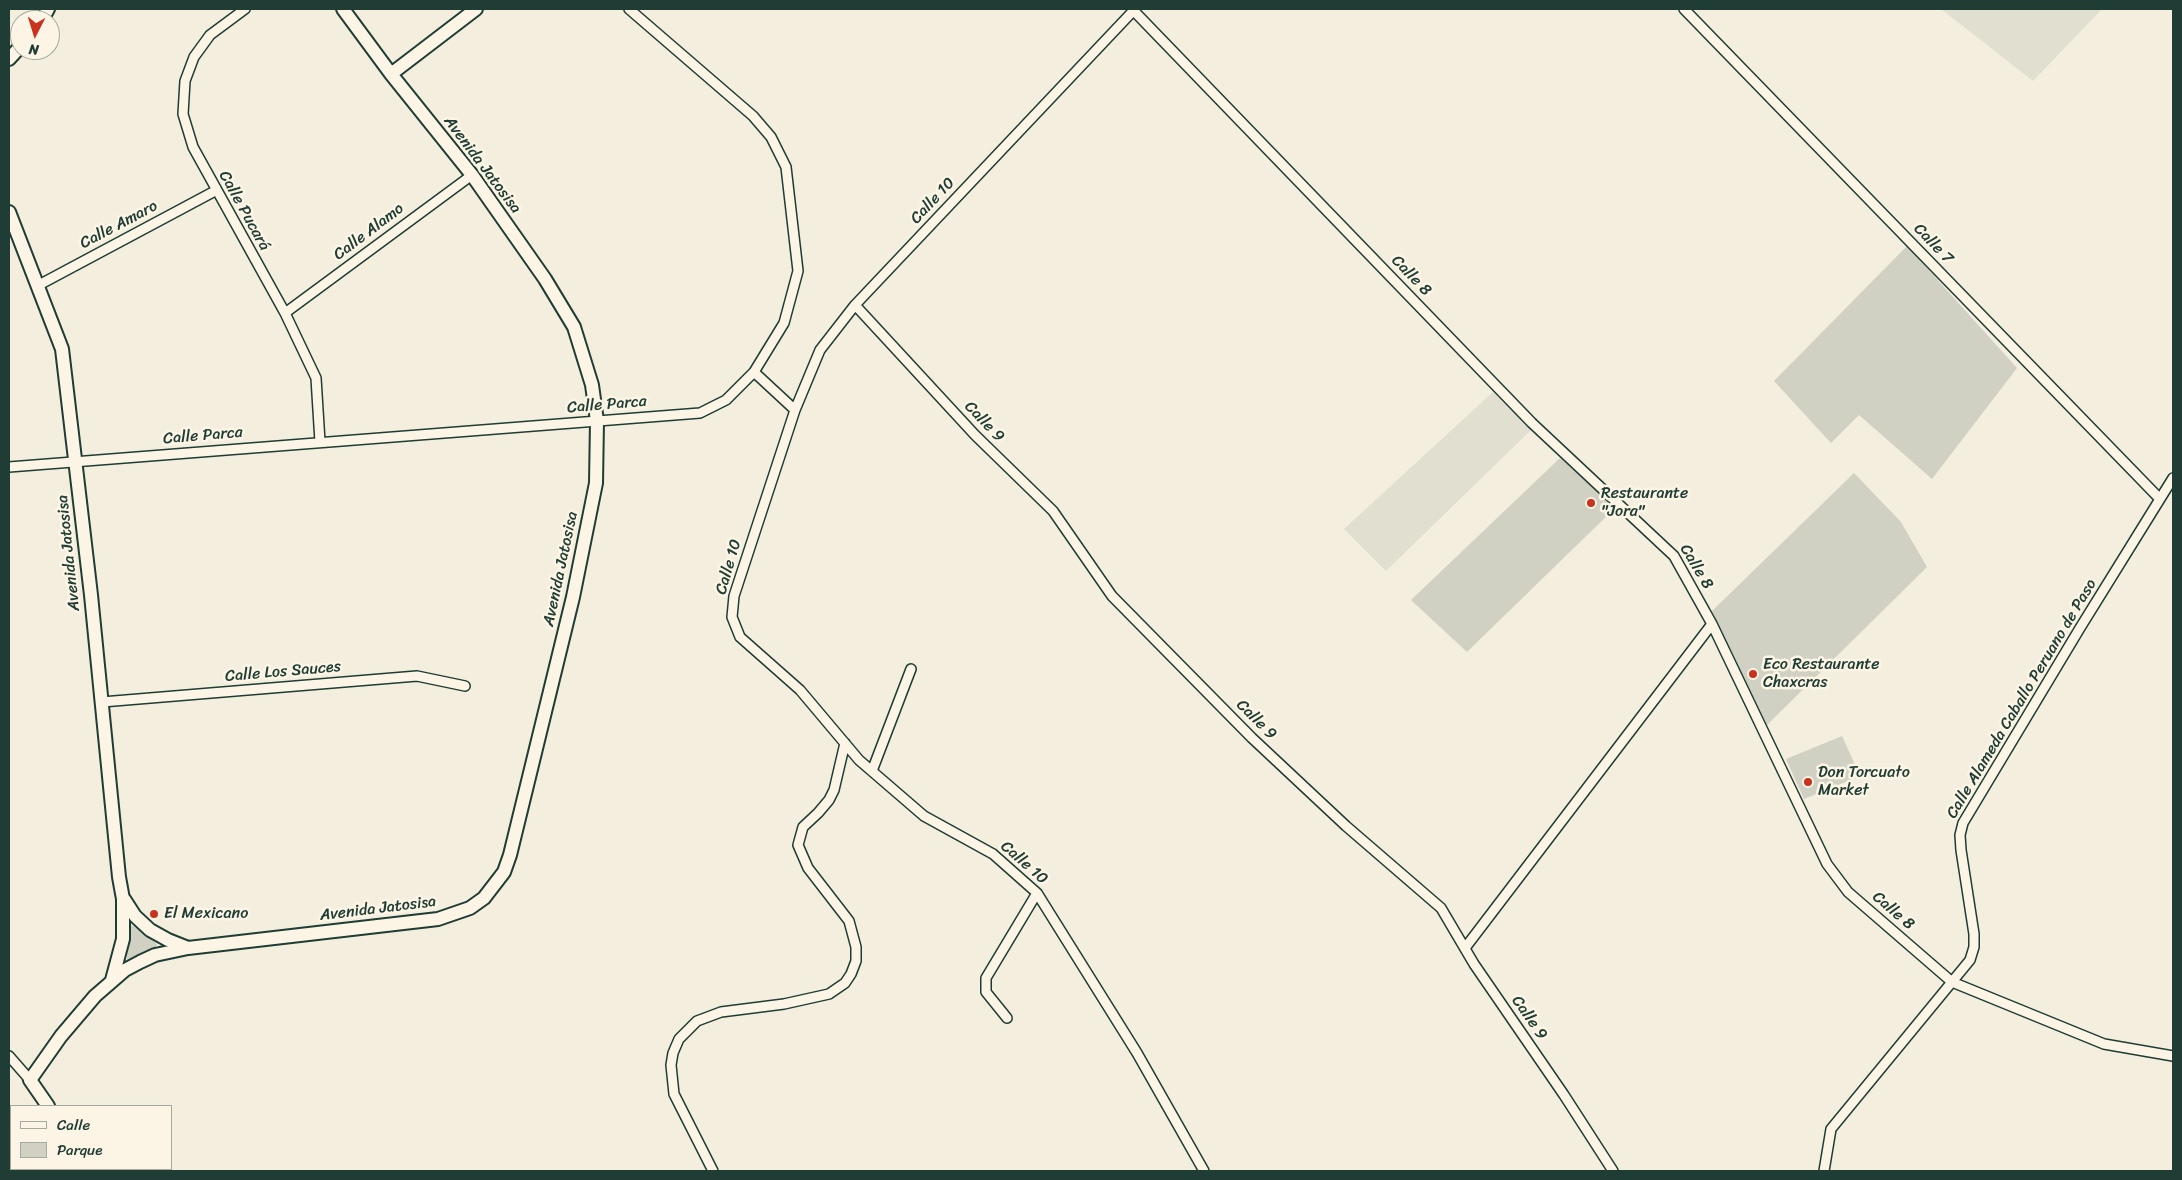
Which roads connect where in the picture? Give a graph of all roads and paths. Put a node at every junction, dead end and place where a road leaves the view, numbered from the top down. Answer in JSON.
{"nodes":[{"id":1,"x":245,"y":9,"type":"edge"},
{"id":2,"x":343,"y":9,"type":"edge"},
{"id":3,"x":476,"y":9,"type":"edge"},
{"id":4,"x":629,"y":9,"type":"edge"},
{"id":5,"x":1133,"y":9,"type":"edge"},
{"id":6,"x":1684,"y":9,"type":"edge"},
{"id":7,"x":391,"y":74,"type":"junction"},
{"id":8,"x":472,"y":175,"type":"junction"},
{"id":9,"x":215,"y":191,"type":"junction"},
{"id":10,"x":9,"y":212,"type":"edge"},
{"id":11,"x":37,"y":286,"type":"junction"},
{"id":12,"x":855,"y":305,"type":"junction"},
{"id":13,"x":285,"y":314,"type":"junction"},
{"id":14,"x":754,"y":372,"type":"junction"},
{"id":15,"x":795,"y":410,"type":"junction"},
{"id":16,"x":597,"y":421,"type":"junction"},
{"id":17,"x":320,"y":442,"type":"junction"},
{"id":18,"x":76,"y":462,"type":"junction"},
{"id":19,"x":9,"y":466,"type":"edge"},
{"id":20,"x":2173,"y":478,"type":"edge"},
{"id":21,"x":2160,"y":499,"type":"junction"},
{"id":22,"x":1712,"y":624,"type":"junction"},
{"id":23,"x":910,"y":669,"type":"dead end"},
{"id":24,"x":465,"y":686,"type":"dead end"},
{"id":25,"x":102,"y":702,"type":"junction"},
{"id":26,"x":845,"y":743,"type":"junction"},
{"id":27,"x":872,"y":772,"type":"junction"},
{"id":28,"x":1037,"y":893,"type":"junction"},
{"id":29,"x":123,"y":899,"type":"junction"},
{"id":30,"x":188,"y":948,"type":"junction"},
{"id":31,"x":1465,"y":948,"type":"junction"},
{"id":32,"x":112,"y":980,"type":"junction"},
{"id":33,"x":1952,"y":982,"type":"junction"},
{"id":34,"x":1007,"y":1018,"type":"dead end"},
{"id":35,"x":9,"y":1056,"type":"edge"},
{"id":36,"x":2173,"y":1056,"type":"edge"},
{"id":37,"x":30,"y":1080,"type":"junction"},
{"id":38,"x":47,"y":1105,"type":"edge"},
{"id":39,"x":713,"y":1171,"type":"edge"},
{"id":40,"x":1204,"y":1171,"type":"edge"},
{"id":41,"x":1613,"y":1171,"type":"edge"},
{"id":42,"x":1824,"y":1171,"type":"edge"}],
"edges":[{"from":1,"to":9,"type":"street","name":"Calle Pucará"},
{"from":2,"to":7,"type":"street","name":"Avenida Jatosisa"},
{"from":3,"to":7,"type":"street"},
{"from":4,"to":14,"type":"street","name":"Calle Parca"},
{"from":5,"to":12,"type":"street","name":"Calle 10"},
{"from":5,"to":22,"type":"street","name":"Calle 8"},
{"from":6,"to":21,"type":"street","name":"Calle 7"},
{"from":7,"to":8,"type":"street","name":"Avenida Jatosisa"},
{"from":8,"to":13,"type":"street","name":"Calle Alamo"},
{"from":8,"to":16,"type":"street","name":"Avenida Jatosisa"},
{"from":9,"to":11,"type":"street","name":"Calle Amaro"},
{"from":9,"to":13,"type":"street","name":"Calle Pucará"},
{"from":10,"to":11,"type":"street","name":"Avenida Jatosisa"},
{"from":11,"to":18,"type":"street","name":"Avenida Jatosisa"},
{"from":12,"to":15,"type":"street","name":"Calle 10"},
{"from":12,"to":31,"type":"street","name":"Calle 9"},
{"from":13,"to":17,"type":"street","name":"Calle Pucará"},
{"from":14,"to":15,"type":"street"},
{"from":14,"to":16,"type":"street","name":"Calle Parca"},
{"from":15,"to":26,"type":"street","name":"Calle 10"},
{"from":16,"to":17,"type":"street","name":"Calle Parca"},
{"from":16,"to":30,"type":"street","name":"Avenida Jatosisa"},
{"from":17,"to":18,"type":"street","name":"Calle Parca"},
{"from":18,"to":19,"type":"street","name":"Calle Parca"},
{"from":18,"to":25,"type":"street","name":"Avenida Jatosisa"},
{"from":20,"to":21,"type":"street","name":"Calle Alameda Caballo Peruano de Paso"},
{"from":21,"to":33,"type":"street","name":"Calle Alameda Caballo Peruano de Paso"},
{"from":22,"to":31,"type":"street"},
{"from":22,"to":33,"type":"street","name":"Calle 8"},
{"from":23,"to":27,"type":"street"},
{"from":24,"to":25,"type":"street","name":"Calle Los Sauces"},
{"from":25,"to":29,"type":"street","name":"Avenida Jatosisa"},
{"from":26,"to":27,"type":"street","name":"Calle 10"},
{"from":26,"to":39,"type":"street"},
{"from":27,"to":28,"type":"street","name":"Calle 10"},
{"from":28,"to":34,"type":"street"},
{"from":28,"to":40,"type":"street","name":"Calle 10"},
{"from":29,"to":30,"type":"street","name":"Avenida Jatosisa"},
{"from":29,"to":32,"type":"street","name":"Avenida Jatosisa"},
{"from":30,"to":32,"type":"street","name":"Avenida Jatosisa"},
{"from":31,"to":41,"type":"street","name":"Calle 9"},
{"from":32,"to":37,"type":"street","name":"Avenida Jatosisa"},
{"from":33,"to":36,"type":"street","name":"Calle 8"},
{"from":33,"to":42,"type":"street","name":"Calle Alameda Caballo Peruano de Paso"},
{"from":35,"to":37,"type":"street"},
{"from":37,"to":38,"type":"street"}]}
